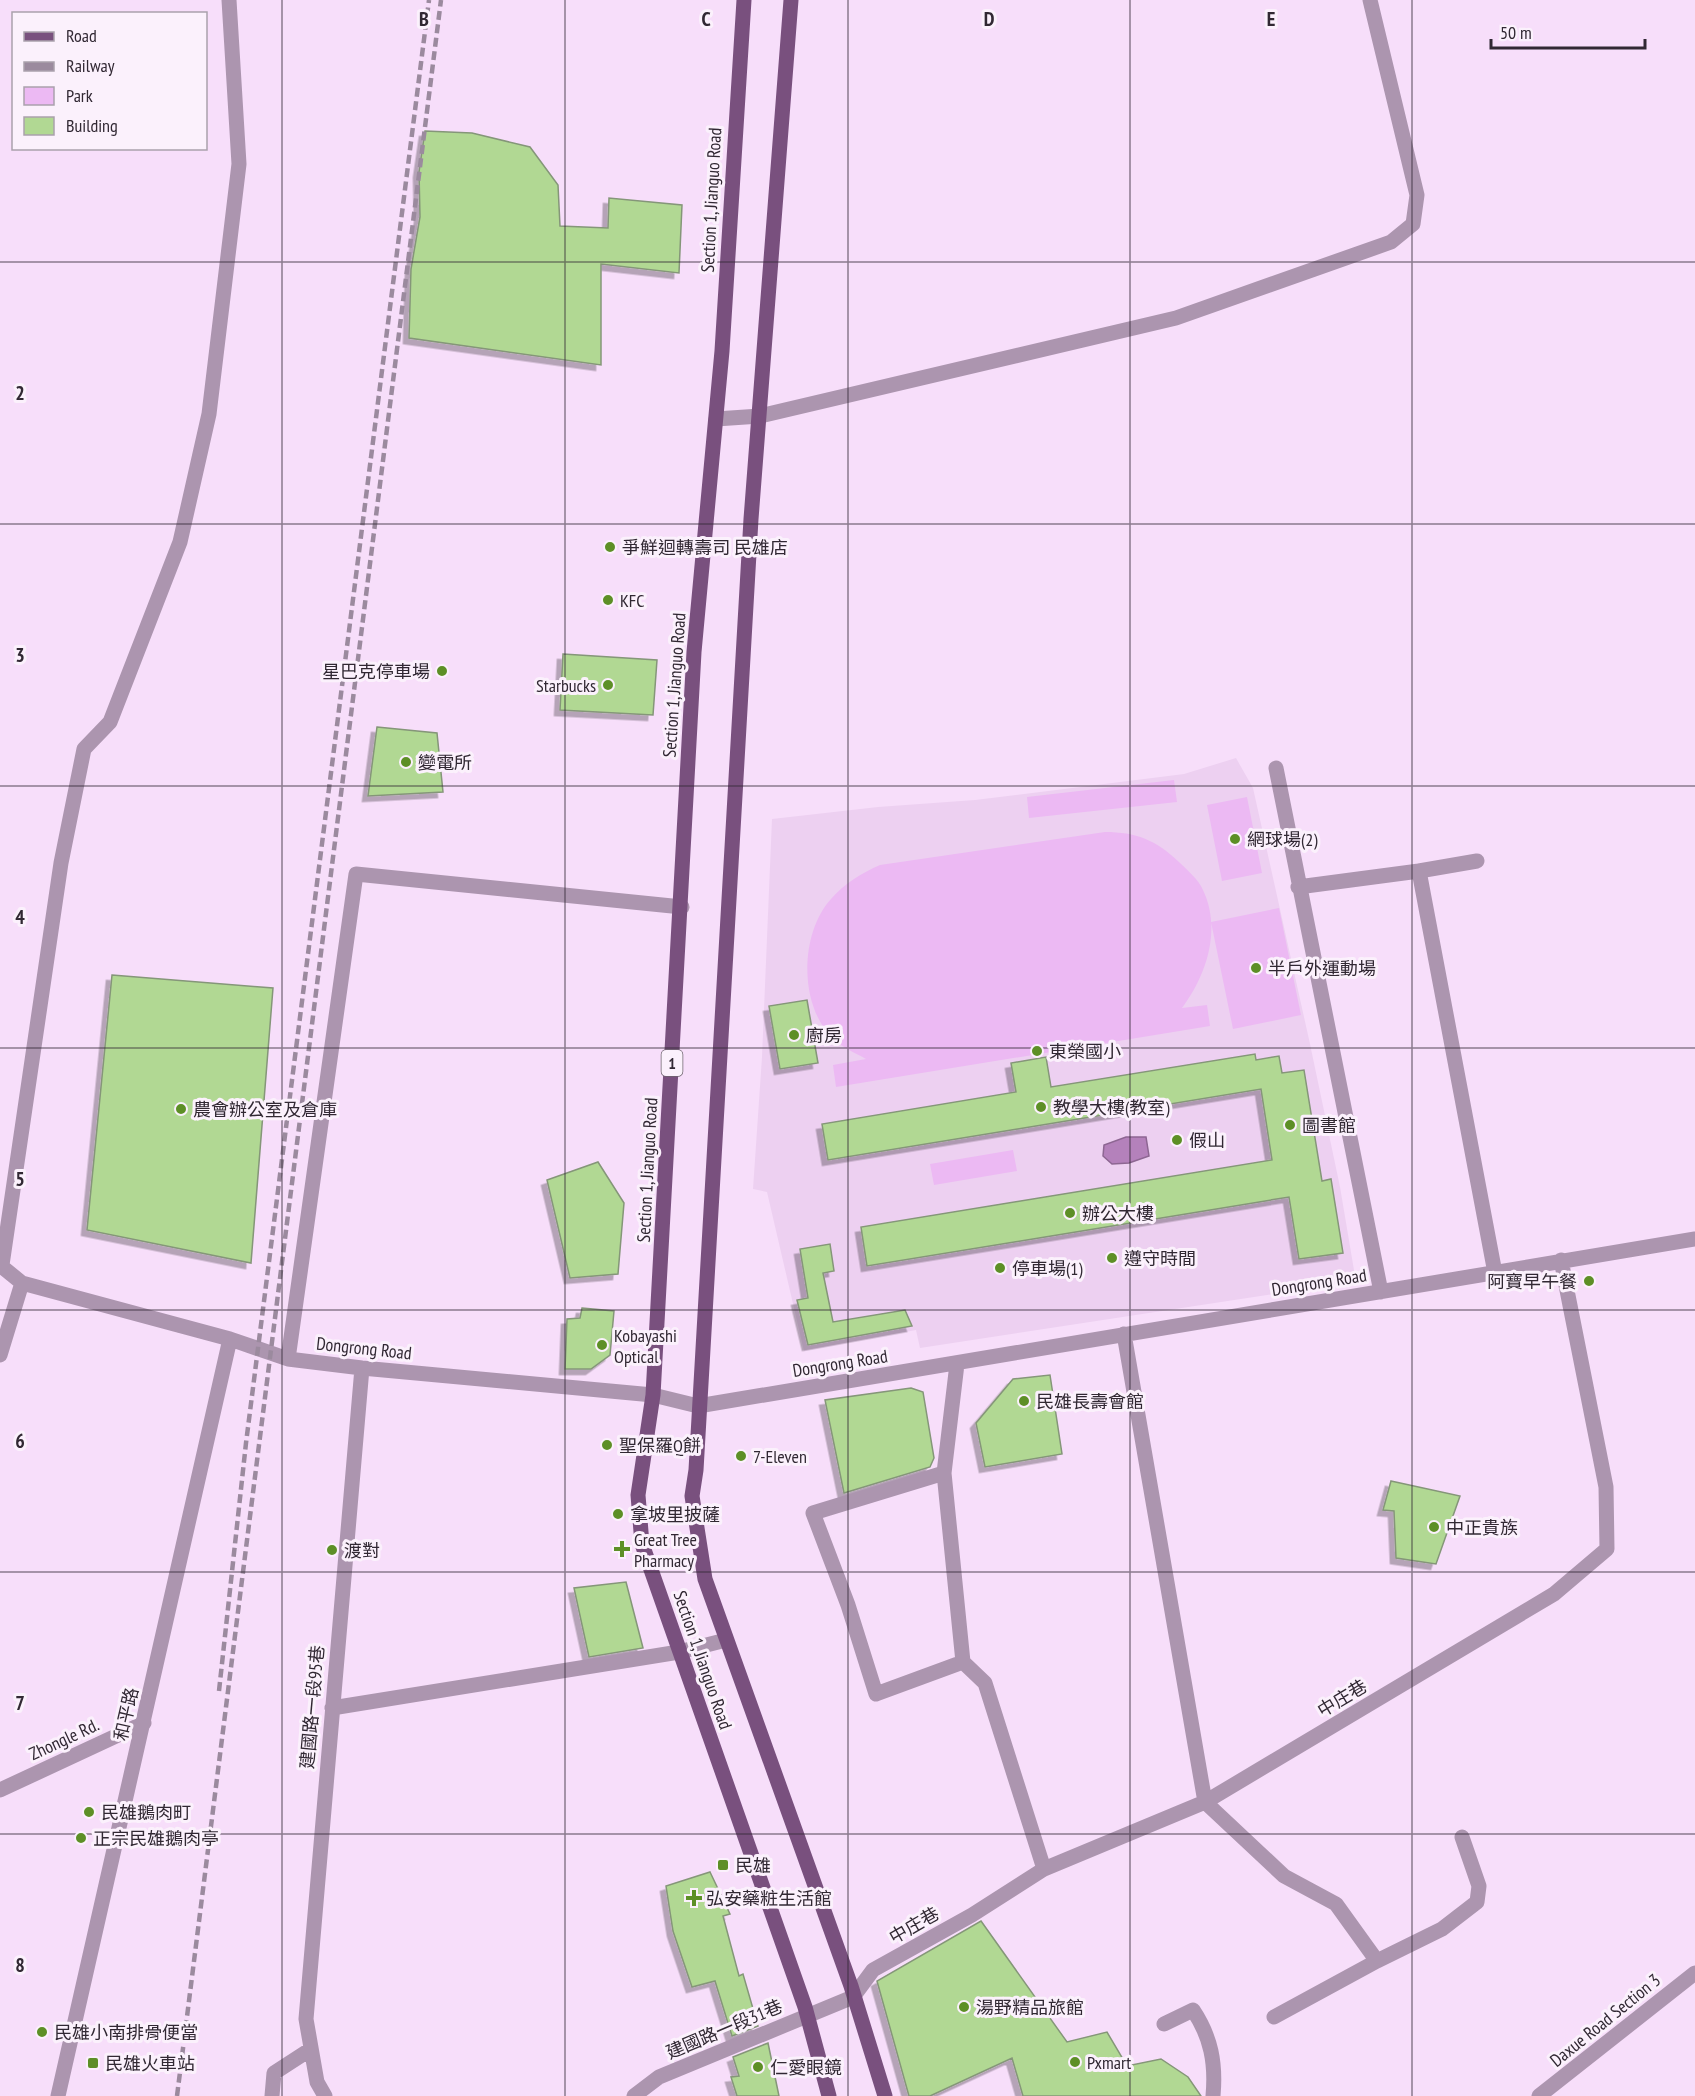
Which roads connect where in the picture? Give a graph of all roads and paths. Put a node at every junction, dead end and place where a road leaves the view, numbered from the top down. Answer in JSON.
{"nodes":[{"id":1,"x":229,"y":0,"type":"edge"},
{"id":2,"x":744,"y":0,"type":"edge"},
{"id":3,"x":790,"y":0,"type":"edge"},
{"id":4,"x":1370,"y":0,"type":"edge"},
{"id":5,"x":760,"y":416,"type":"junction"},
{"id":6,"x":716,"y":419,"type":"junction"},
{"id":7,"x":1276,"y":768,"type":"dead end"},
{"id":8,"x":1477,"y":861,"type":"dead end"},
{"id":9,"x":1419,"y":871,"type":"junction"},
{"id":10,"x":1298,"y":887,"type":"junction"},
{"id":11,"x":682,"y":907,"type":"junction"},
{"id":12,"x":1695,"y":1239,"type":"edge"},
{"id":13,"x":1561,"y":1260,"type":"junction"},
{"id":14,"x":1,"y":1265,"type":"edge"},
{"id":15,"x":1495,"y":1273,"type":"junction"},
{"id":16,"x":22,"y":1283,"type":"junction"},
{"id":17,"x":1381,"y":1292,"type":"junction"},
{"id":18,"x":1124,"y":1334,"type":"junction"},
{"id":19,"x":230,"y":1339,"type":"junction"},
{"id":20,"x":0,"y":1354,"type":"edge"},
{"id":21,"x":288,"y":1359,"type":"junction"},
{"id":22,"x":957,"y":1364,"type":"junction"},
{"id":23,"x":362,"y":1368,"type":"junction"},
{"id":24,"x":653,"y":1395,"type":"junction"},
{"id":25,"x":698,"y":1406,"type":"junction"},
{"id":26,"x":944,"y":1473,"type":"junction"},
{"id":27,"x":726,"y":1640,"type":"junction"},
{"id":28,"x":679,"y":1652,"type":"junction"},
{"id":29,"x":963,"y":1662,"type":"junction"},
{"id":30,"x":332,"y":1708,"type":"junction"},
{"id":31,"x":144,"y":1723,"type":"junction"},
{"id":32,"x":0,"y":1790,"type":"edge"},
{"id":33,"x":1205,"y":1802,"type":"junction"},
{"id":34,"x":1462,"y":1837,"type":"dead end"},
{"id":35,"x":1044,"y":1869,"type":"junction"},
{"id":36,"x":1377,"y":1961,"type":"junction"},
{"id":37,"x":1695,"y":1973,"type":"edge"},
{"id":38,"x":853,"y":1997,"type":"junction"},
{"id":39,"x":807,"y":2015,"type":"junction"},
{"id":40,"x":1274,"y":2017,"type":"dead end"},
{"id":41,"x":1164,"y":2024,"type":"dead end"},
{"id":42,"x":311,"y":2049,"type":"junction"},
{"id":43,"x":58,"y":2096,"type":"edge"},
{"id":44,"x":272,"y":2096,"type":"edge"},
{"id":45,"x":325,"y":2096,"type":"edge"},
{"id":46,"x":634,"y":2096,"type":"edge"},
{"id":47,"x":829,"y":2096,"type":"edge"},
{"id":48,"x":885,"y":2096,"type":"edge"},
{"id":49,"x":1213,"y":2096,"type":"edge"},
{"id":50,"x":1539,"y":2096,"type":"edge"}],
"edges":[{"from":1,"to":14,"type":"street"},
{"from":2,"to":6,"type":"main road","name":"Section 1, Jianguo Road","number":"1"},
{"from":3,"to":5,"type":"main road","name":"Section 1, Jianguo Road"},
{"from":4,"to":5,"type":"street"},
{"from":5,"to":6,"type":"street"},
{"from":5,"to":25,"type":"main road","name":"Section 1, Jianguo Road"},
{"from":6,"to":11,"type":"main road","name":"Section 1, Jianguo Road","number":"1"},
{"from":7,"to":10,"type":"street"},
{"from":8,"to":9,"type":"street"},
{"from":9,"to":10,"type":"street"},
{"from":9,"to":15,"type":"street"},
{"from":10,"to":17,"type":"street"},
{"from":11,"to":21,"type":"street"},
{"from":11,"to":24,"type":"main road","name":"Section 1, Jianguo Road","number":"1"},
{"from":12,"to":13,"type":"street","name":"Dongrong Road"},
{"from":13,"to":15,"type":"street","name":"Dongrong Road"},
{"from":13,"to":33,"type":"street","name":"中庄巷"},
{"from":14,"to":16,"type":"street","name":"Dongrong Road"},
{"from":15,"to":17,"type":"street","name":"Dongrong Road"},
{"from":16,"to":19,"type":"street","name":"Dongrong Road"},
{"from":16,"to":20,"type":"street"},
{"from":17,"to":18,"type":"street","name":"Dongrong Road"},
{"from":18,"to":22,"type":"street","name":"Dongrong Road"},
{"from":18,"to":33,"type":"street"},
{"from":19,"to":21,"type":"street","name":"Dongrong Road"},
{"from":19,"to":31,"type":"street","name":"和平路"},
{"from":21,"to":23,"type":"street","name":"Dongrong Road"},
{"from":22,"to":25,"type":"street","name":"Dongrong Road"},
{"from":22,"to":26,"type":"street"},
{"from":23,"to":24,"type":"street","name":"Dongrong Road"},
{"from":23,"to":30,"type":"street","name":"建國路一段95巷"},
{"from":24,"to":25,"type":"street","name":"Dongrong Road"},
{"from":24,"to":28,"type":"main road","name":"Section 1, Jianguo Road","number":"1"},
{"from":25,"to":27,"type":"main road","name":"Section 1, Jianguo Road"},
{"from":26,"to":29,"type":"street"},
{"from":26,"to":29,"type":"street"},
{"from":27,"to":28,"type":"street"},
{"from":27,"to":38,"type":"main road","name":"Section 1, Jianguo Road"},
{"from":28,"to":30,"type":"street"},
{"from":28,"to":39,"type":"main road","name":"Section 1, Jianguo Road","number":"1"},
{"from":29,"to":35,"type":"street"},
{"from":30,"to":42,"type":"street","name":"建國路一段95巷"},
{"from":31,"to":32,"type":"street","name":"Zhongle Rd."},
{"from":31,"to":43,"type":"street","name":"和平路"},
{"from":33,"to":35,"type":"street","name":"中庄巷"},
{"from":33,"to":36,"type":"street"},
{"from":34,"to":36,"type":"street"},
{"from":35,"to":38,"type":"street","name":"中庄巷"},
{"from":36,"to":40,"type":"street"},
{"from":37,"to":50,"type":"street","name":"Daxue Road Section 3"},
{"from":38,"to":39,"type":"street","name":"建國路一段31巷"},
{"from":38,"to":48,"type":"main road","name":"Section 1, Jianguo Road"},
{"from":39,"to":46,"type":"street","name":"建國路一段31巷"},
{"from":39,"to":47,"type":"main road","name":"Section 1, Jianguo Road","number":"1"},
{"from":41,"to":49,"type":"street"},
{"from":42,"to":44,"type":"street"},
{"from":42,"to":45,"type":"street"}]}
